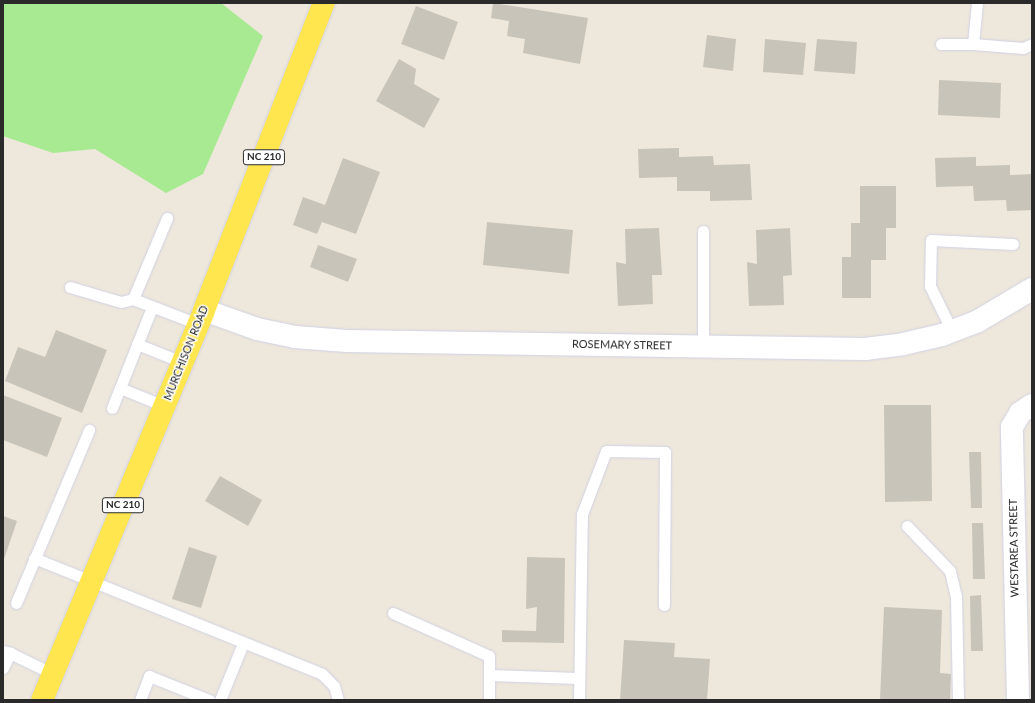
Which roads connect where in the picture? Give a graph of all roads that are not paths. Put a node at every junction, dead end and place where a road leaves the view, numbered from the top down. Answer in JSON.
{"nodes":[{"id":1,"x":324,"y":3,"type":"edge"},
{"id":2,"x":977,"y":3,"type":"edge"},
{"id":3,"x":941,"y":44,"type":"dead end"},
{"id":4,"x":973,"y":44,"type":"junction"},
{"id":5,"x":1032,"y":44,"type":"edge"},
{"id":6,"x":167,"y":218,"type":"dead end"},
{"id":7,"x":702,"y":231,"type":"dead end"},
{"id":8,"x":1013,"y":244,"type":"dead end"},
{"id":9,"x":70,"y":286,"type":"dead end"},
{"id":10,"x":1032,"y":288,"type":"edge"},
{"id":11,"x":133,"y":299,"type":"junction"},
{"id":12,"x":152,"y":307,"type":"junction"},
{"id":13,"x":201,"y":317,"type":"junction"},
{"id":14,"x":952,"y":331,"type":"junction"},
{"id":15,"x":137,"y":344,"type":"junction"},
{"id":16,"x":703,"y":346,"type":"junction"},
{"id":17,"x":182,"y":362,"type":"junction"},
{"id":18,"x":120,"y":388,"type":"junction"},
{"id":19,"x":164,"y":406,"type":"junction"},
{"id":20,"x":1032,"y":406,"type":"edge"},
{"id":21,"x":112,"y":408,"type":"dead end"},
{"id":22,"x":89,"y":430,"type":"dead end"},
{"id":23,"x":908,"y":526,"type":"dead end"},
{"id":24,"x":34,"y":558,"type":"junction"},
{"id":25,"x":91,"y":581,"type":"junction"},
{"id":26,"x":16,"y":603,"type":"dead end"},
{"id":27,"x":664,"y":605,"type":"dead end"},
{"id":28,"x":393,"y":614,"type":"dead end"},
{"id":29,"x":243,"y":643,"type":"junction"},
{"id":30,"x":6,"y":652,"type":"edge"},
{"id":31,"x":3,"y":668,"type":"edge"},
{"id":32,"x":53,"y":674,"type":"junction"},
{"id":33,"x":489,"y":675,"type":"junction"},
{"id":34,"x":578,"y":678,"type":"junction"},
{"id":35,"x":42,"y":700,"type":"edge"},
{"id":36,"x":140,"y":700,"type":"edge"},
{"id":37,"x":209,"y":700,"type":"edge"},
{"id":38,"x":220,"y":700,"type":"edge"},
{"id":39,"x":338,"y":700,"type":"edge"},
{"id":40,"x":489,"y":700,"type":"edge"},
{"id":41,"x":579,"y":700,"type":"edge"},
{"id":42,"x":958,"y":700,"type":"edge"},
{"id":43,"x":1018,"y":700,"type":"edge"}],
"edges":[{"from":1,"to":13,"type":"main road","name":"MURCHISON ROAD","number":"NC 210"},
{"from":2,"to":4,"type":"lane"},
{"from":3,"to":4,"type":"lane"},
{"from":4,"to":5,"type":"lane"},
{"from":6,"to":11,"type":"lane"},
{"from":7,"to":16,"type":"lane"},
{"from":8,"to":14,"type":"lane"},
{"from":9,"to":11,"type":"lane"},
{"from":10,"to":14,"type":"street","name":"ROSEMARY STREET"},
{"from":11,"to":12,"type":"lane"},
{"from":12,"to":13,"type":"lane"},
{"from":12,"to":15,"type":"lane"},
{"from":13,"to":16,"type":"street","name":"ROSEMARY STREET"},
{"from":13,"to":17,"type":"main road","name":"MURCHISON ROAD","number":"NC 210"},
{"from":14,"to":16,"type":"street","name":"ROSEMARY STREET"},
{"from":15,"to":17,"type":"lane"},
{"from":15,"to":18,"type":"lane"},
{"from":17,"to":19,"type":"main road","name":"MURCHISON ROAD","number":"NC 210"},
{"from":18,"to":19,"type":"lane"},
{"from":18,"to":21,"type":"lane"},
{"from":19,"to":25,"type":"main road","name":"MURCHISON ROAD","number":"NC 210"},
{"from":20,"to":43,"type":"street","name":"WESTAREA STREET"},
{"from":22,"to":24,"type":"lane"},
{"from":23,"to":42,"type":"lane"},
{"from":24,"to":25,"type":"lane"},
{"from":24,"to":26,"type":"lane"},
{"from":25,"to":29,"type":"lane"},
{"from":25,"to":32,"type":"main road","name":"MURCHISON ROAD","number":"NC 210"},
{"from":27,"to":34,"type":"lane"},
{"from":28,"to":33,"type":"lane"},
{"from":29,"to":38,"type":"lane"},
{"from":29,"to":39,"type":"lane"},
{"from":30,"to":31,"type":"lane"},
{"from":30,"to":32,"type":"lane"},
{"from":32,"to":35,"type":"main road","name":"MURCHISON ROAD","number":"NC 210"},
{"from":33,"to":34,"type":"lane"},
{"from":33,"to":40,"type":"lane"},
{"from":34,"to":41,"type":"lane"},
{"from":36,"to":37,"type":"lane"}]}
